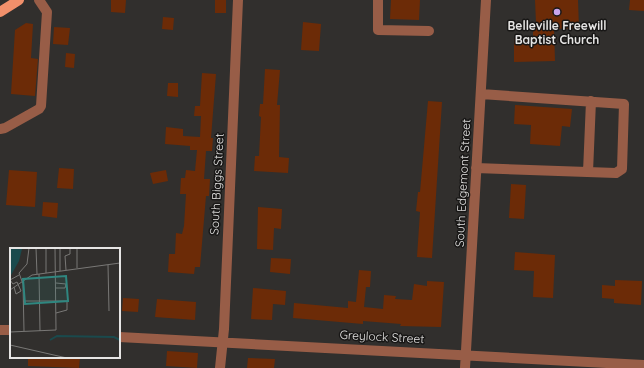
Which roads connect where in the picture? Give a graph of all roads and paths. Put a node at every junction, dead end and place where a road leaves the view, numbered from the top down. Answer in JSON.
{"nodes":[{"id":1,"x":19,"y":0,"type":"edge"},
{"id":2,"x":40,"y":0,"type":"edge"},
{"id":3,"x":238,"y":0,"type":"edge"},
{"id":4,"x":378,"y":0,"type":"edge"},
{"id":5,"x":486,"y":0,"type":"edge"},
{"id":6,"x":0,"y":12,"type":"edge"},
{"id":7,"x":429,"y":31,"type":"dead end"},
{"id":8,"x":481,"y":94,"type":"junction"},
{"id":9,"x":591,"y":101,"type":"junction"},
{"id":10,"x":0,"y":129,"type":"edge"},
{"id":11,"x":476,"y":168,"type":"junction"},
{"id":12,"x":588,"y":172,"type":"junction"},
{"id":13,"x":120,"y":337,"type":"edge"},
{"id":14,"x":222,"y":342,"type":"junction"},
{"id":15,"x":466,"y":355,"type":"junction"},
{"id":16,"x":537,"y":363,"type":"edge"},
{"id":17,"x":637,"y":366,"type":"edge"},
{"id":18,"x":220,"y":368,"type":"edge"},
{"id":19,"x":465,"y":368,"type":"edge"}],
"edges":[{"from":1,"to":6,"type":"main road"},
{"from":2,"to":10,"type":"street"},
{"from":3,"to":14,"type":"street","name":"South Biggs Street"},
{"from":4,"to":7,"type":"street"},
{"from":5,"to":8,"type":"street","name":"South Edgemont Street"},
{"from":8,"to":9,"type":"street"},
{"from":8,"to":11,"type":"street","name":"South Edgemont Street"},
{"from":9,"to":12,"type":"street"},
{"from":9,"to":12,"type":"street"},
{"from":11,"to":12,"type":"street"},
{"from":11,"to":15,"type":"street","name":"South Edgemont Street"},
{"from":13,"to":14,"type":"street","name":"Greylock Street"},
{"from":14,"to":15,"type":"street","name":"Greylock Street"},
{"from":14,"to":18,"type":"street","name":"South Biggs Street"},
{"from":15,"to":16,"type":"street","name":"Greylock Street"},
{"from":15,"to":19,"type":"street","name":"South Edgemont Street"},
{"from":16,"to":17,"type":"street","name":"Greylock Street"}]}
